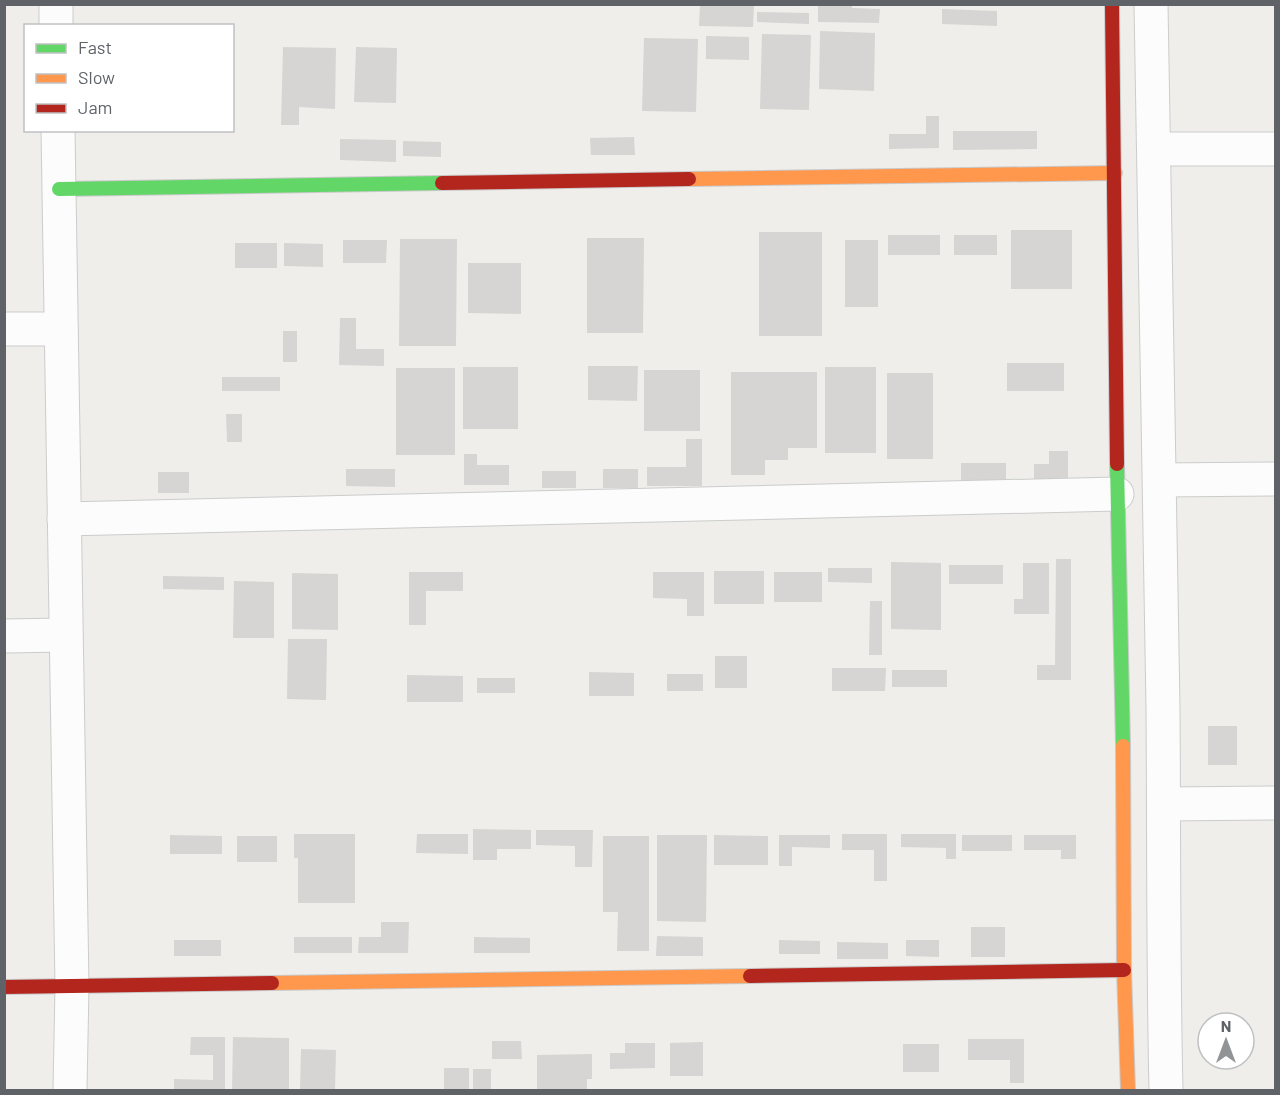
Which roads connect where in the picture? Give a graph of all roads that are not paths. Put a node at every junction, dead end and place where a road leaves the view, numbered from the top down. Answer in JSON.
{"nodes":[{"id":1,"x":56,"y":4,"type":"edge"},
{"id":2,"x":1112,"y":4,"type":"edge"},
{"id":3,"x":1151,"y":4,"type":"edge"},
{"id":4,"x":56,"y":24,"type":"edge"},
{"id":5,"x":58,"y":132,"type":"edge"},
{"id":6,"x":1155,"y":149,"type":"junction"},
{"id":7,"x":1275,"y":149,"type":"edge"},
{"id":8,"x":1114,"y":173,"type":"junction"},
{"id":9,"x":59,"y":189,"type":"junction"},
{"id":10,"x":4,"y":329,"type":"edge"},
{"id":11,"x":61,"y":329,"type":"junction"},
{"id":12,"x":1161,"y":480,"type":"junction"},
{"id":13,"x":1275,"y":480,"type":"edge"},
{"id":14,"x":1117,"y":494,"type":"junction"},
{"id":15,"x":64,"y":519,"type":"junction"},
{"id":16,"x":65,"y":635,"type":"junction"},
{"id":17,"x":4,"y":636,"type":"edge"},
{"id":18,"x":1275,"y":803,"type":"edge"},
{"id":19,"x":1164,"y":804,"type":"junction"},
{"id":20,"x":1124,"y":970,"type":"junction"},
{"id":21,"x":72,"y":986,"type":"junction"},
{"id":22,"x":4,"y":987,"type":"edge"},
{"id":23,"x":70,"y":1090,"type":"edge"},
{"id":24,"x":1128,"y":1090,"type":"edge"},
{"id":25,"x":1166,"y":1090,"type":"edge"}],
"edges":[{"from":1,"to":4,"type":"street"},
{"from":2,"to":8,"type":"street"},
{"from":3,"to":6,"type":"street"},
{"from":5,"to":9,"type":"street"},
{"from":6,"to":7,"type":"street"},
{"from":6,"to":12,"type":"street"},
{"from":8,"to":9,"type":"street"},
{"from":8,"to":14,"type":"street"},
{"from":9,"to":11,"type":"street"},
{"from":10,"to":11,"type":"street"},
{"from":11,"to":15,"type":"street"},
{"from":12,"to":13,"type":"street"},
{"from":12,"to":19,"type":"street"},
{"from":14,"to":15,"type":"street"},
{"from":14,"to":20,"type":"street"},
{"from":15,"to":16,"type":"street"},
{"from":16,"to":17,"type":"street"},
{"from":16,"to":21,"type":"street"},
{"from":18,"to":19,"type":"street"},
{"from":19,"to":25,"type":"street"},
{"from":20,"to":21,"type":"street"},
{"from":20,"to":24,"type":"street"},
{"from":21,"to":22,"type":"street"},
{"from":21,"to":23,"type":"street"}]}
